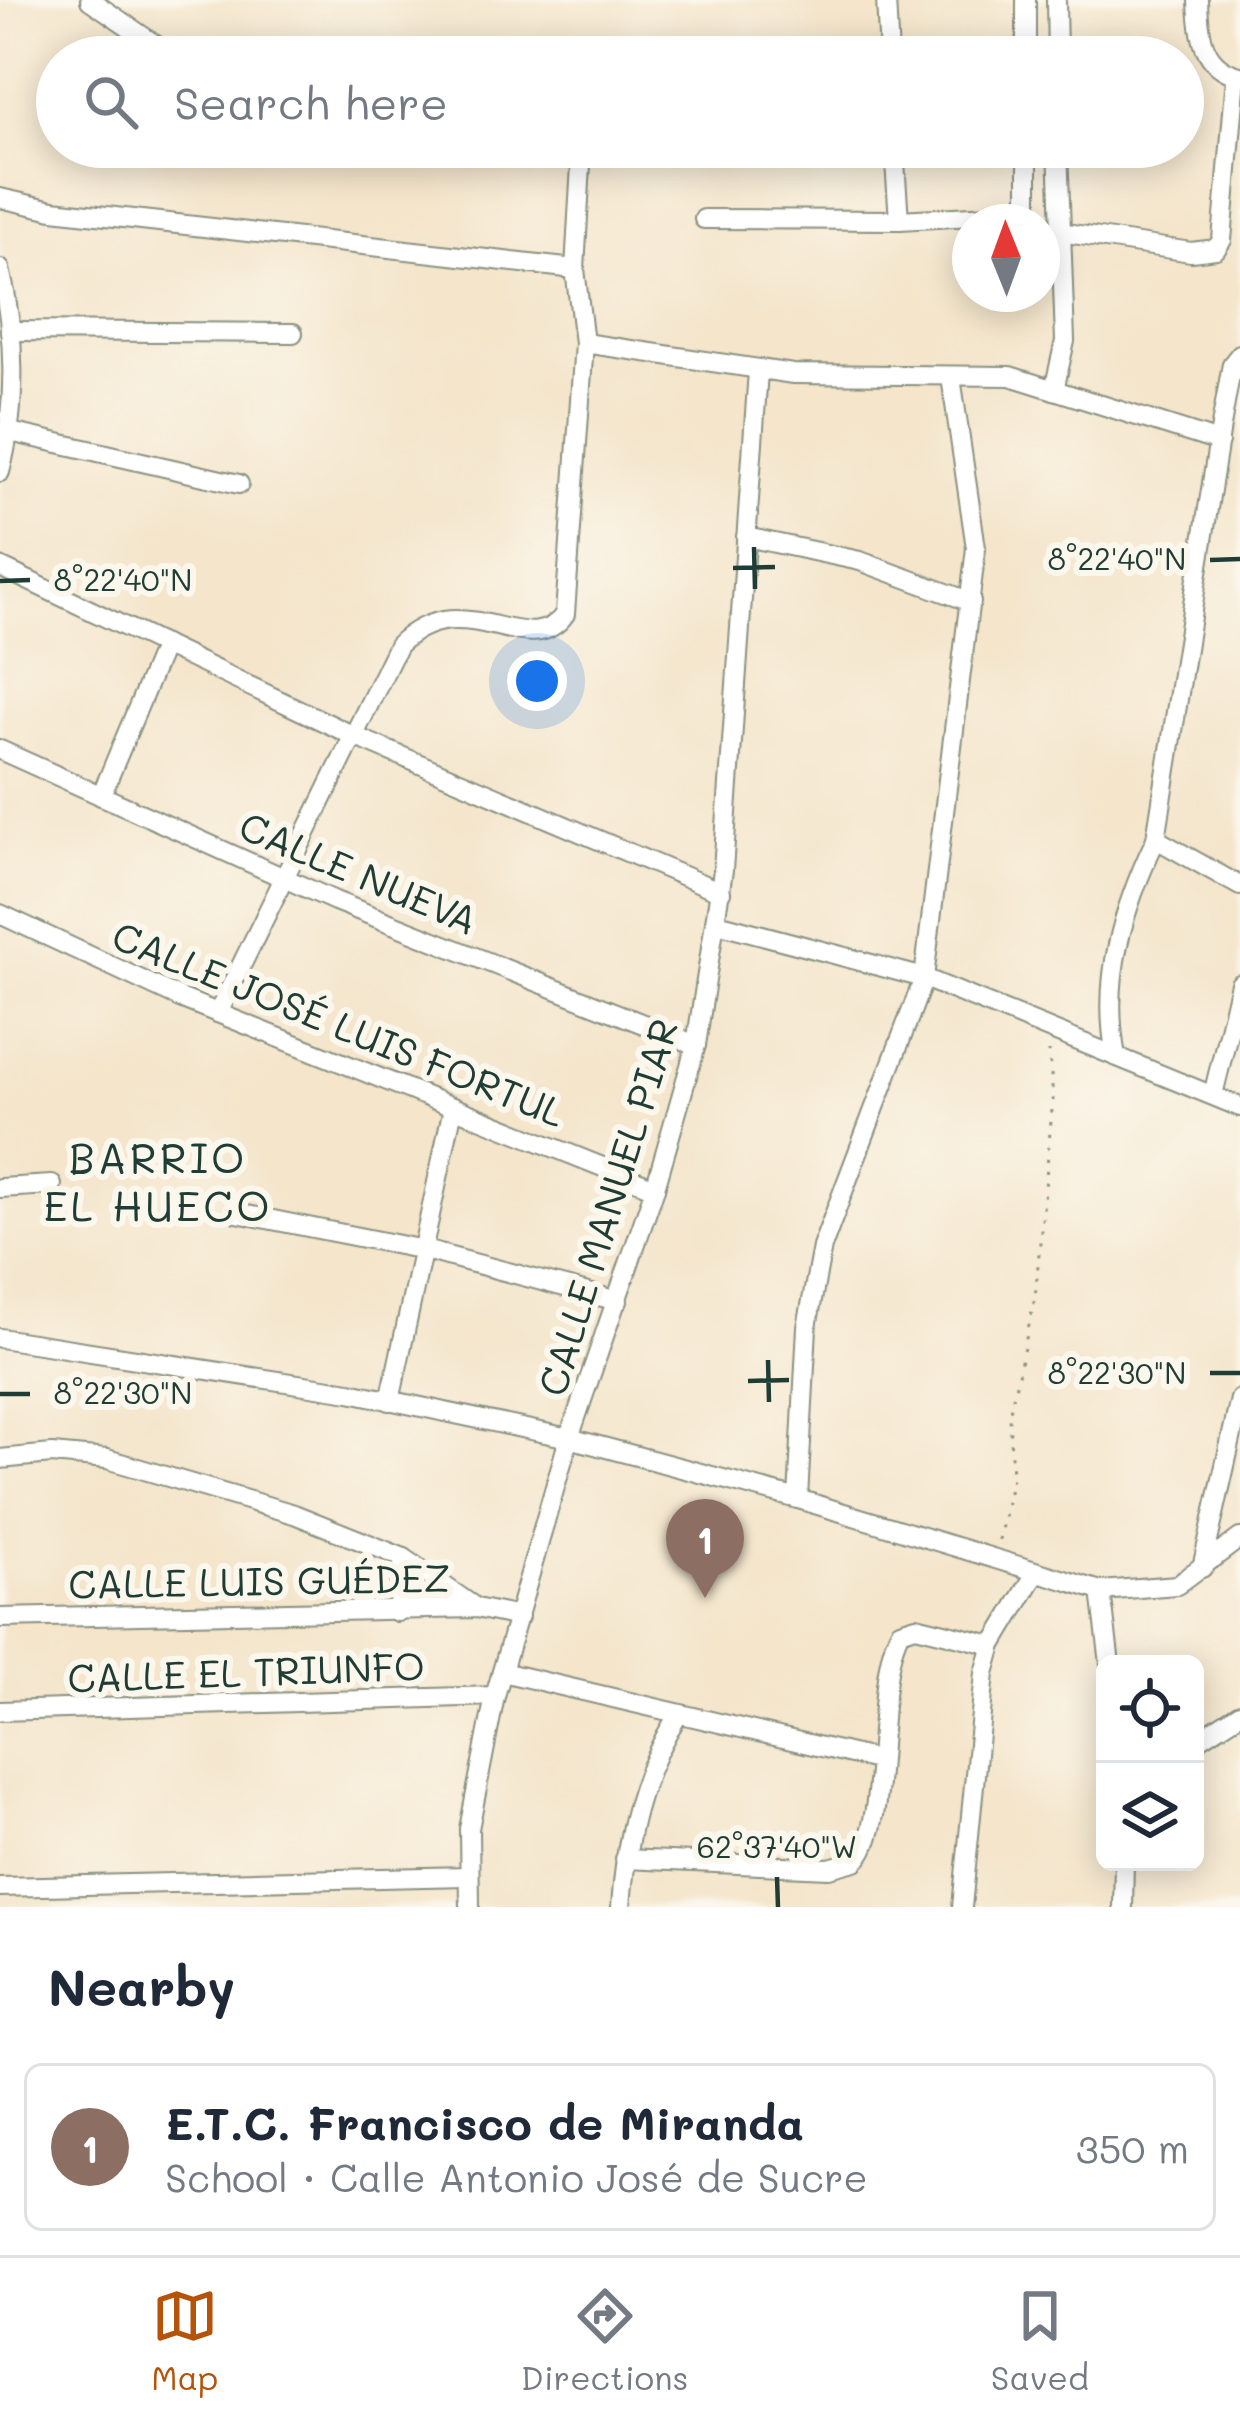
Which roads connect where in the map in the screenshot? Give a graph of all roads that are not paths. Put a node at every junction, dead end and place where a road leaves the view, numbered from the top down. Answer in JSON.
{"nodes":[{"id":1,"x":90,"y":0,"type":"edge"},
{"id":2,"x":886,"y":0,"type":"edge"},
{"id":3,"x":1026,"y":0,"type":"edge"},
{"id":4,"x":1056,"y":0,"type":"edge"},
{"id":5,"x":1198,"y":0,"type":"edge"},
{"id":6,"x":143,"y":36,"type":"edge"},
{"id":7,"x":888,"y":36,"type":"edge"},
{"id":8,"x":1026,"y":36,"type":"edge"},
{"id":9,"x":1057,"y":36,"type":"edge"},
{"id":10,"x":1203,"y":36,"type":"edge"},
{"id":11,"x":1204,"y":43,"type":"edge"},
{"id":12,"x":1238,"y":76,"type":"edge"},
{"id":13,"x":1234,"y":163,"type":"edge"},
{"id":14,"x":581,"y":168,"type":"edge"},
{"id":15,"x":895,"y":168,"type":"edge"},
{"id":16,"x":1028,"y":168,"type":"edge"},
{"id":17,"x":1058,"y":168,"type":"edge"},
{"id":18,"x":0,"y":198,"type":"edge"},
{"id":19,"x":1059,"y":204,"type":"edge"},
{"id":20,"x":704,"y":219,"type":"dead end"},
{"id":21,"x":899,"y":220,"type":"junction"},
{"id":22,"x":1060,"y":232,"type":"joint"},
{"id":23,"x":0,"y":269,"type":"edge"},
{"id":24,"x":575,"y":269,"type":"junction"},
{"id":25,"x":5,"y":309,"type":"edge"},
{"id":26,"x":10,"y":331,"type":"junction"},
{"id":27,"x":292,"y":333,"type":"dead end"},
{"id":28,"x":584,"y":343,"type":"junction"},
{"id":29,"x":1240,"y":354,"type":"edge"},
{"id":30,"x":758,"y":371,"type":"junction"},
{"id":31,"x":951,"y":377,"type":"junction"},
{"id":32,"x":1054,"y":390,"type":"junction"},
{"id":33,"x":10,"y":432,"type":"junction"},
{"id":34,"x":1227,"y":434,"type":"edge"},
{"id":35,"x":0,"y":472,"type":"edge"},
{"id":36,"x":239,"y":484,"type":"dead end"},
{"id":37,"x":746,"y":537,"type":"junction"},
{"id":38,"x":0,"y":567,"type":"edge"},
{"id":39,"x":970,"y":602,"type":"junction"},
{"id":40,"x":164,"y":645,"type":"junction"},
{"id":41,"x":354,"y":736,"type":"junction"},
{"id":42,"x":0,"y":750,"type":"edge"},
{"id":43,"x":101,"y":796,"type":"junction"},
{"id":44,"x":1156,"y":839,"type":"junction"},
{"id":45,"x":283,"y":878,"type":"junction"},
{"id":46,"x":1240,"y":886,"type":"edge"},
{"id":47,"x":721,"y":892,"type":"junction"},
{"id":48,"x":0,"y":914,"type":"edge"},
{"id":49,"x":717,"y":922,"type":"junction"},
{"id":50,"x":924,"y":978,"type":"junction"},
{"id":51,"x":1240,"y":984,"type":"edge"},
{"id":52,"x":218,"y":1013,"type":"junction"},
{"id":53,"x":696,"y":1045,"type":"junction"},
{"id":54,"x":1116,"y":1056,"type":"junction"},
{"id":55,"x":1213,"y":1095,"type":"junction"},
{"id":56,"x":1240,"y":1107,"type":"edge"},
{"id":57,"x":452,"y":1108,"type":"junction"},
{"id":58,"x":52,"y":1185,"type":"dead end"},
{"id":59,"x":0,"y":1188,"type":"edge"},
{"id":60,"x":656,"y":1188,"type":"junction"},
{"id":61,"x":237,"y":1213,"type":"dead end"},
{"id":62,"x":424,"y":1250,"type":"junction"},
{"id":63,"x":618,"y":1300,"type":"junction"},
{"id":64,"x":0,"y":1337,"type":"edge"},
{"id":65,"x":1240,"y":1399,"type":"edge"},
{"id":66,"x":390,"y":1402,"type":"junction"},
{"id":67,"x":569,"y":1438,"type":"junction"},
{"id":68,"x":0,"y":1459,"type":"edge"},
{"id":69,"x":798,"y":1499,"type":"junction"},
{"id":70,"x":1240,"y":1538,"type":"edge"},
{"id":71,"x":404,"y":1558,"type":"junction"},
{"id":72,"x":1202,"y":1568,"type":"junction"},
{"id":73,"x":1036,"y":1573,"type":"junction"},
{"id":74,"x":1101,"y":1591,"type":"junction"},
{"id":75,"x":476,"y":1608,"type":"junction"},
{"id":76,"x":397,"y":1612,"type":"junction"},
{"id":77,"x":519,"y":1617,"type":"junction"},
{"id":78,"x":0,"y":1618,"type":"edge"},
{"id":79,"x":993,"y":1645,"type":"junction"},
{"id":80,"x":1109,"y":1655,"type":"edge"},
{"id":81,"x":502,"y":1672,"type":"junction"},
{"id":82,"x":495,"y":1696,"type":"junction"},
{"id":83,"x":0,"y":1712,"type":"edge"},
{"id":84,"x":1240,"y":1713,"type":"edge"},
{"id":85,"x":678,"y":1715,"type":"junction"},
{"id":86,"x":1204,"y":1736,"type":"edge"},
{"id":87,"x":877,"y":1760,"type":"junction"},
{"id":88,"x":625,"y":1859,"type":"junction"},
{"id":89,"x":1124,"y":1871,"type":"edge"},
{"id":90,"x":468,"y":1876,"type":"junction"},
{"id":91,"x":0,"y":1887,"type":"edge"},
{"id":92,"x":470,"y":1907,"type":"edge"},
{"id":93,"x":622,"y":1907,"type":"edge"},
{"id":94,"x":962,"y":1907,"type":"edge"},
{"id":95,"x":1123,"y":1907,"type":"edge"}],
"edges":[{"from":1,"to":6,"type":"street"},
{"from":2,"to":7,"type":"street"},
{"from":3,"to":8,"type":"street"},
{"from":4,"to":9,"type":"street"},
{"from":5,"to":10,"type":"street"},
{"from":11,"to":12,"type":"street"},
{"from":12,"to":13,"type":"street"},
{"from":13,"to":22,"type":"street"},
{"from":14,"to":24,"type":"street"},
{"from":15,"to":21,"type":"street"},
{"from":16,"to":21,"type":"street"},
{"from":17,"to":19,"type":"street"},
{"from":18,"to":24,"type":"street"},
{"from":20,"to":21,"type":"street"},
{"from":22,"to":32,"type":"street"},
{"from":23,"to":25,"type":"street"},
{"from":24,"to":28,"type":"street"},
{"from":25,"to":26,"type":"street"},
{"from":26,"to":27,"type":"street"},
{"from":26,"to":33,"type":"street"},
{"from":28,"to":30,"type":"street"},
{"from":28,"to":41,"type":"street"},
{"from":29,"to":34,"type":"street"},
{"from":30,"to":31,"type":"street"},
{"from":30,"to":37,"type":"street","name":"CALLE MANUEL PIAR"},
{"from":31,"to":32,"type":"street"},
{"from":31,"to":39,"type":"street"},
{"from":32,"to":34,"type":"street"},
{"from":33,"to":35,"type":"street"},
{"from":33,"to":36,"type":"street"},
{"from":34,"to":44,"type":"street"},
{"from":37,"to":39,"type":"street"},
{"from":37,"to":47,"type":"street","name":"CALLE MANUEL PIAR"},
{"from":38,"to":40,"type":"street"},
{"from":39,"to":50,"type":"street"},
{"from":40,"to":41,"type":"street"},
{"from":40,"to":43,"type":"street"},
{"from":41,"to":45,"type":"street"},
{"from":41,"to":47,"type":"street"},
{"from":42,"to":43,"type":"street","name":"CALLE NUEVA"},
{"from":43,"to":45,"type":"street","name":"CALLE NUEVA"},
{"from":44,"to":46,"type":"street"},
{"from":44,"to":54,"type":"street"},
{"from":45,"to":52,"type":"street"},
{"from":45,"to":53,"type":"street","name":"CALLE NUEVA"},
{"from":47,"to":49,"type":"street","name":"CALLE MANUEL PIAR"},
{"from":48,"to":52,"type":"street","name":"CALLE JOSÉ LUIS FORTUL"},
{"from":49,"to":50,"type":"street"},
{"from":49,"to":53,"type":"street","name":"CALLE MANUEL PIAR"},
{"from":50,"to":54,"type":"street"},
{"from":50,"to":69,"type":"street"},
{"from":51,"to":55,"type":"street"},
{"from":52,"to":57,"type":"street","name":"CALLE JOSÉ LUIS FORTUL"},
{"from":53,"to":60,"type":"street","name":"CALLE MANUEL PIAR"},
{"from":54,"to":55,"type":"street"},
{"from":55,"to":56,"type":"street"},
{"from":57,"to":60,"type":"street","name":"CALLE JOSÉ LUIS FORTUL"},
{"from":57,"to":62,"type":"street"},
{"from":58,"to":59,"type":"street"},
{"from":60,"to":63,"type":"street","name":"CALLE MANUEL PIAR"},
{"from":61,"to":62,"type":"street"},
{"from":62,"to":63,"type":"street"},
{"from":62,"to":66,"type":"street"},
{"from":63,"to":67,"type":"street","name":"CALLE MANUEL PIAR"},
{"from":64,"to":66,"type":"street"},
{"from":65,"to":72,"type":"street"},
{"from":66,"to":67,"type":"street"},
{"from":67,"to":69,"type":"street"},
{"from":67,"to":77,"type":"street","name":"CALLE MANUEL PIAR"},
{"from":68,"to":71,"type":"street"},
{"from":69,"to":73,"type":"street"},
{"from":70,"to":72,"type":"street"},
{"from":71,"to":75,"type":"street"},
{"from":71,"to":76,"type":"street"},
{"from":72,"to":74,"type":"street"},
{"from":73,"to":74,"type":"street"},
{"from":73,"to":79,"type":"street"},
{"from":74,"to":80,"type":"street"},
{"from":75,"to":76,"type":"street","name":"CALLE LUIS GUÉDEZ"},
{"from":75,"to":77,"type":"street","name":"CALLE LUIS GUÉDEZ"},
{"from":76,"to":78,"type":"street","name":"CALLE LUIS GUÉDEZ"},
{"from":77,"to":81,"type":"street","name":"CALLE MANUEL PIAR"},
{"from":79,"to":87,"type":"street"},
{"from":79,"to":94,"type":"street"},
{"from":81,"to":82,"type":"street","name":"CALLE MANUEL PIAR"},
{"from":81,"to":85,"type":"street"},
{"from":82,"to":83,"type":"street","name":"CALLE EL TRIUNFO"},
{"from":82,"to":90,"type":"street","name":"CALLE MANUEL PIAR"},
{"from":84,"to":86,"type":"street"},
{"from":85,"to":87,"type":"street"},
{"from":85,"to":88,"type":"street"},
{"from":87,"to":88,"type":"street"},
{"from":88,"to":93,"type":"street"},
{"from":89,"to":95,"type":"street"},
{"from":90,"to":91,"type":"street"},
{"from":90,"to":92,"type":"street","name":"CALLE MANUEL PIAR"}]}
